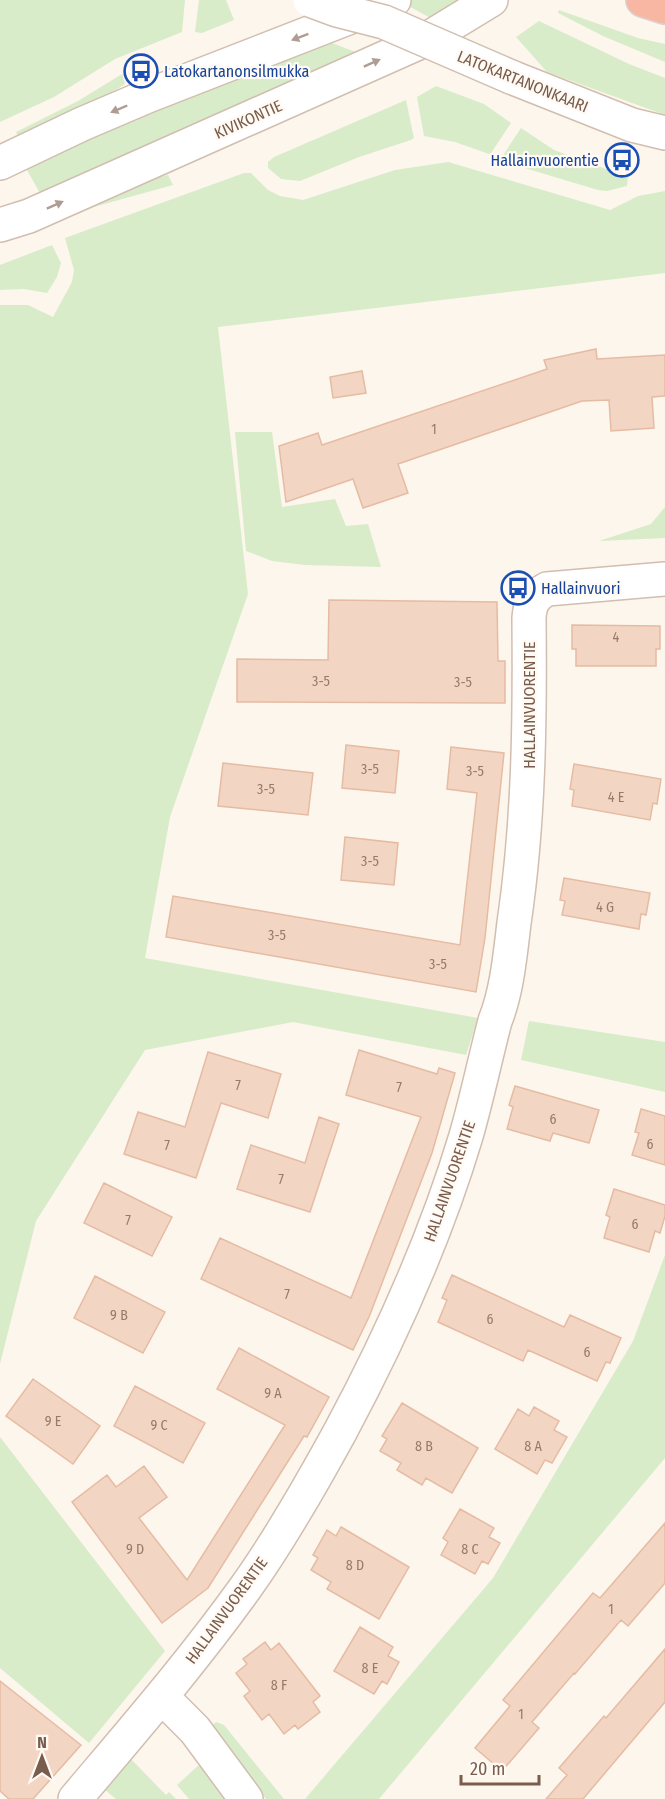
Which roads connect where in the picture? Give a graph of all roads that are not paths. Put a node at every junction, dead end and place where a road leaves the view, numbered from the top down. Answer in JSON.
{"nodes":[{"id":1,"x":310,"y":0,"type":"edge"},
{"id":2,"x":491,"y":0,"type":"edge"},
{"id":3,"x":643,"y":0,"type":"edge"},
{"id":4,"x":385,"y":4,"type":"edge"},
{"id":5,"x":665,"y":8,"type":"edge"},
{"id":6,"x":665,"y":134,"type":"edge"},
{"id":7,"x":0,"y":163,"type":"edge"},
{"id":8,"x":0,"y":225,"type":"edge"},
{"id":9,"x":665,"y":579,"type":"edge"},
{"id":10,"x":162,"y":1697,"type":"junction"},
{"id":11,"x":75,"y":1799,"type":"edge"},
{"id":12,"x":246,"y":1799,"type":"edge"}],
"edges":[{"from":1,"to":4,"type":"street","name":"LATOKARTANONKAARI","bridge":true},
{"from":8,"to":2,"type":"street","name":"KIVIKONTIE","one_way":true},
{"from":3,"to":5,"type":"highway"},
{"from":4,"to":6,"type":"street","name":"LATOKARTANONKAARI","bridge":true},
{"from":4,"to":7,"type":"street","one_way":true},
{"from":9,"to":10,"type":"street","name":"HALLAINVUORENTIE"},
{"from":10,"to":11,"type":"street","name":"HALLAINVUORENTIE"},
{"from":10,"to":12,"type":"street"}]}
